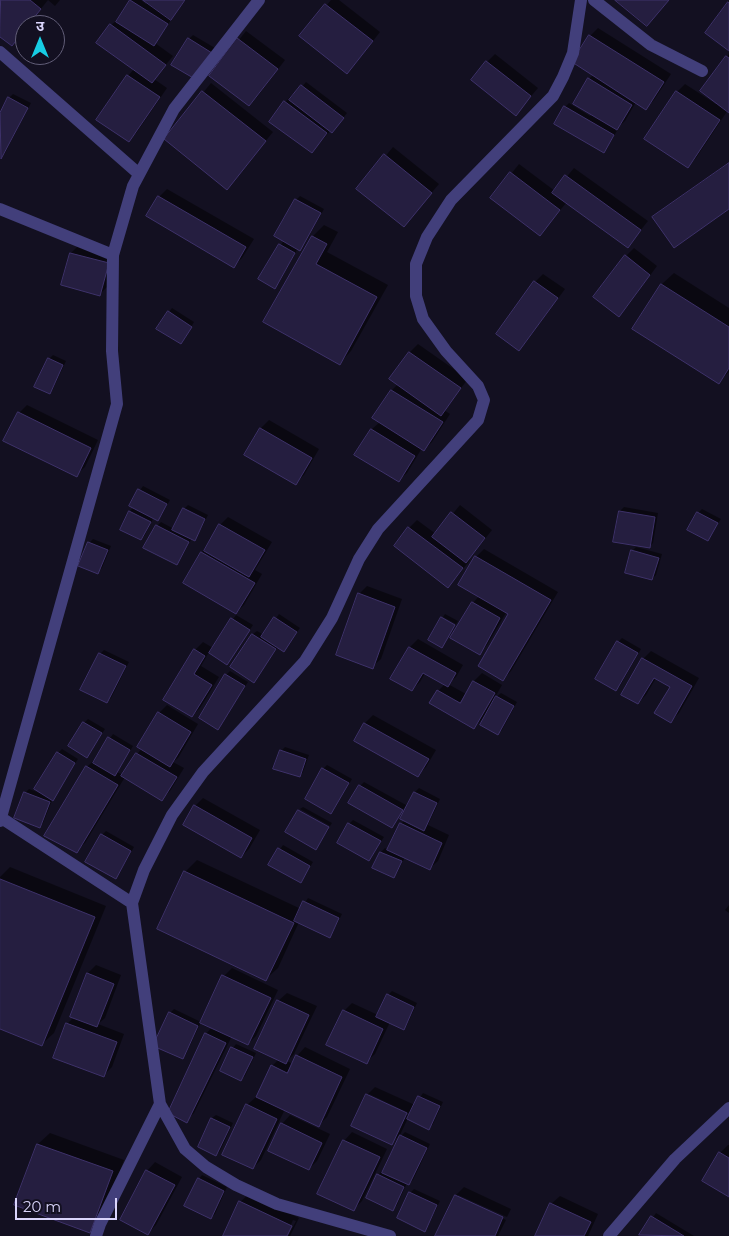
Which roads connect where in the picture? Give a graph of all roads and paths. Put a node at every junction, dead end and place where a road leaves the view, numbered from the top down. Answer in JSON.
{"nodes":[{"id":1,"x":259,"y":0,"type":"edge"},
{"id":2,"x":582,"y":0,"type":"edge"},
{"id":3,"x":594,"y":0,"type":"edge"},
{"id":4,"x":0,"y":52,"type":"edge"},
{"id":5,"x":702,"y":71,"type":"dead end"},
{"id":6,"x":139,"y":174,"type":"junction"},
{"id":7,"x":0,"y":209,"type":"edge"},
{"id":8,"x":113,"y":255,"type":"junction"},
{"id":9,"x":0,"y":819,"type":"edge"},
{"id":10,"x":132,"y":902,"type":"junction"},
{"id":11,"x":160,"y":1104,"type":"junction"},
{"id":12,"x":729,"y":1108,"type":"edge"},
{"id":13,"x":96,"y":1236,"type":"edge"},
{"id":14,"x":390,"y":1236,"type":"edge"},
{"id":15,"x":609,"y":1236,"type":"edge"}],
"edges":[{"from":1,"to":6,"type":"street"},
{"from":2,"to":10,"type":"street"},
{"from":3,"to":5,"type":"street"},
{"from":4,"to":6,"type":"street"},
{"from":6,"to":8,"type":"street"},
{"from":7,"to":8,"type":"street"},
{"from":8,"to":9,"type":"street"},
{"from":9,"to":10,"type":"street"},
{"from":10,"to":11,"type":"street"},
{"from":11,"to":13,"type":"street"},
{"from":11,"to":14,"type":"street"},
{"from":12,"to":15,"type":"street"}]}
